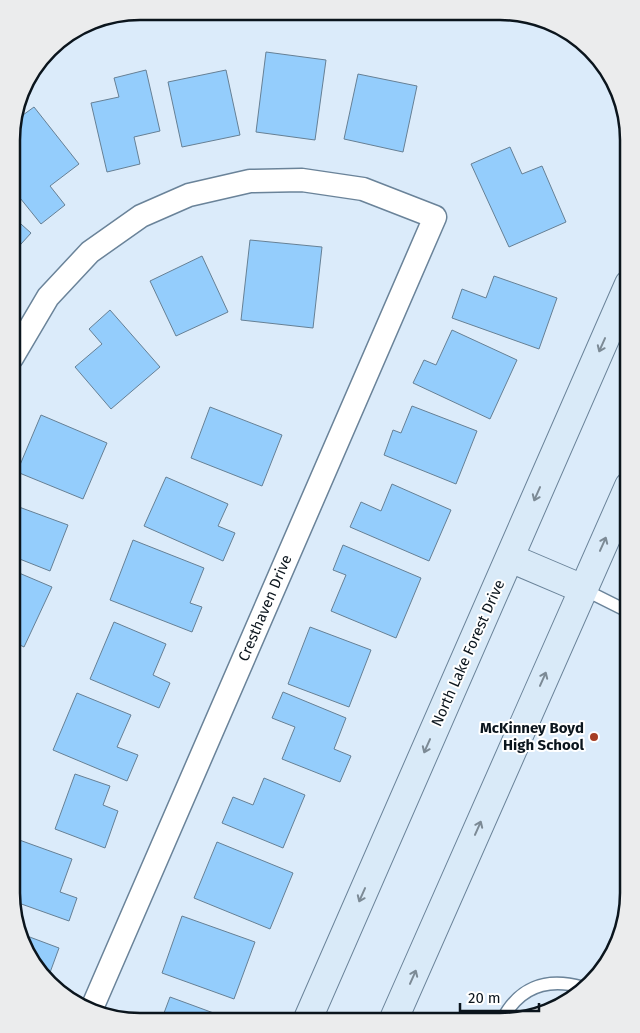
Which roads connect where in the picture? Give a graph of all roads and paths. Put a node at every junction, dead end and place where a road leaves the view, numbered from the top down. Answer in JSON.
{"nodes":[{"id":1,"x":620,"y":305,"type":"edge"},
{"id":2,"x":20,"y":344,"type":"edge"},
{"id":3,"x":620,"y":506,"type":"edge"},
{"id":4,"x":510,"y":558,"type":"junction"},
{"id":5,"x":583,"y":588,"type":"junction"},
{"id":6,"x":620,"y":607,"type":"edge"},
{"id":7,"x":576,"y":986,"type":"edge"},
{"id":8,"x":94,"y":1004,"type":"edge"},
{"id":9,"x":311,"y":1013,"type":"edge"},
{"id":10,"x":397,"y":1013,"type":"edge"},
{"id":11,"x":508,"y":1013,"type":"edge"}],
"edges":[{"from":1,"to":4,"type":"main road","name":"North Lake Forest Drive","one_way":true},
{"from":2,"to":8,"type":"street","name":"Cresthaven Drive"},
{"from":5,"to":3,"type":"main road","one_way":true},
{"from":4,"to":5,"type":"main road"},
{"from":4,"to":9,"type":"main road","name":"North Lake Forest Drive","one_way":true},
{"from":5,"to":6,"type":"lane"},
{"from":10,"to":5,"type":"main road","one_way":true},
{"from":7,"to":11,"type":"lane"}]}
